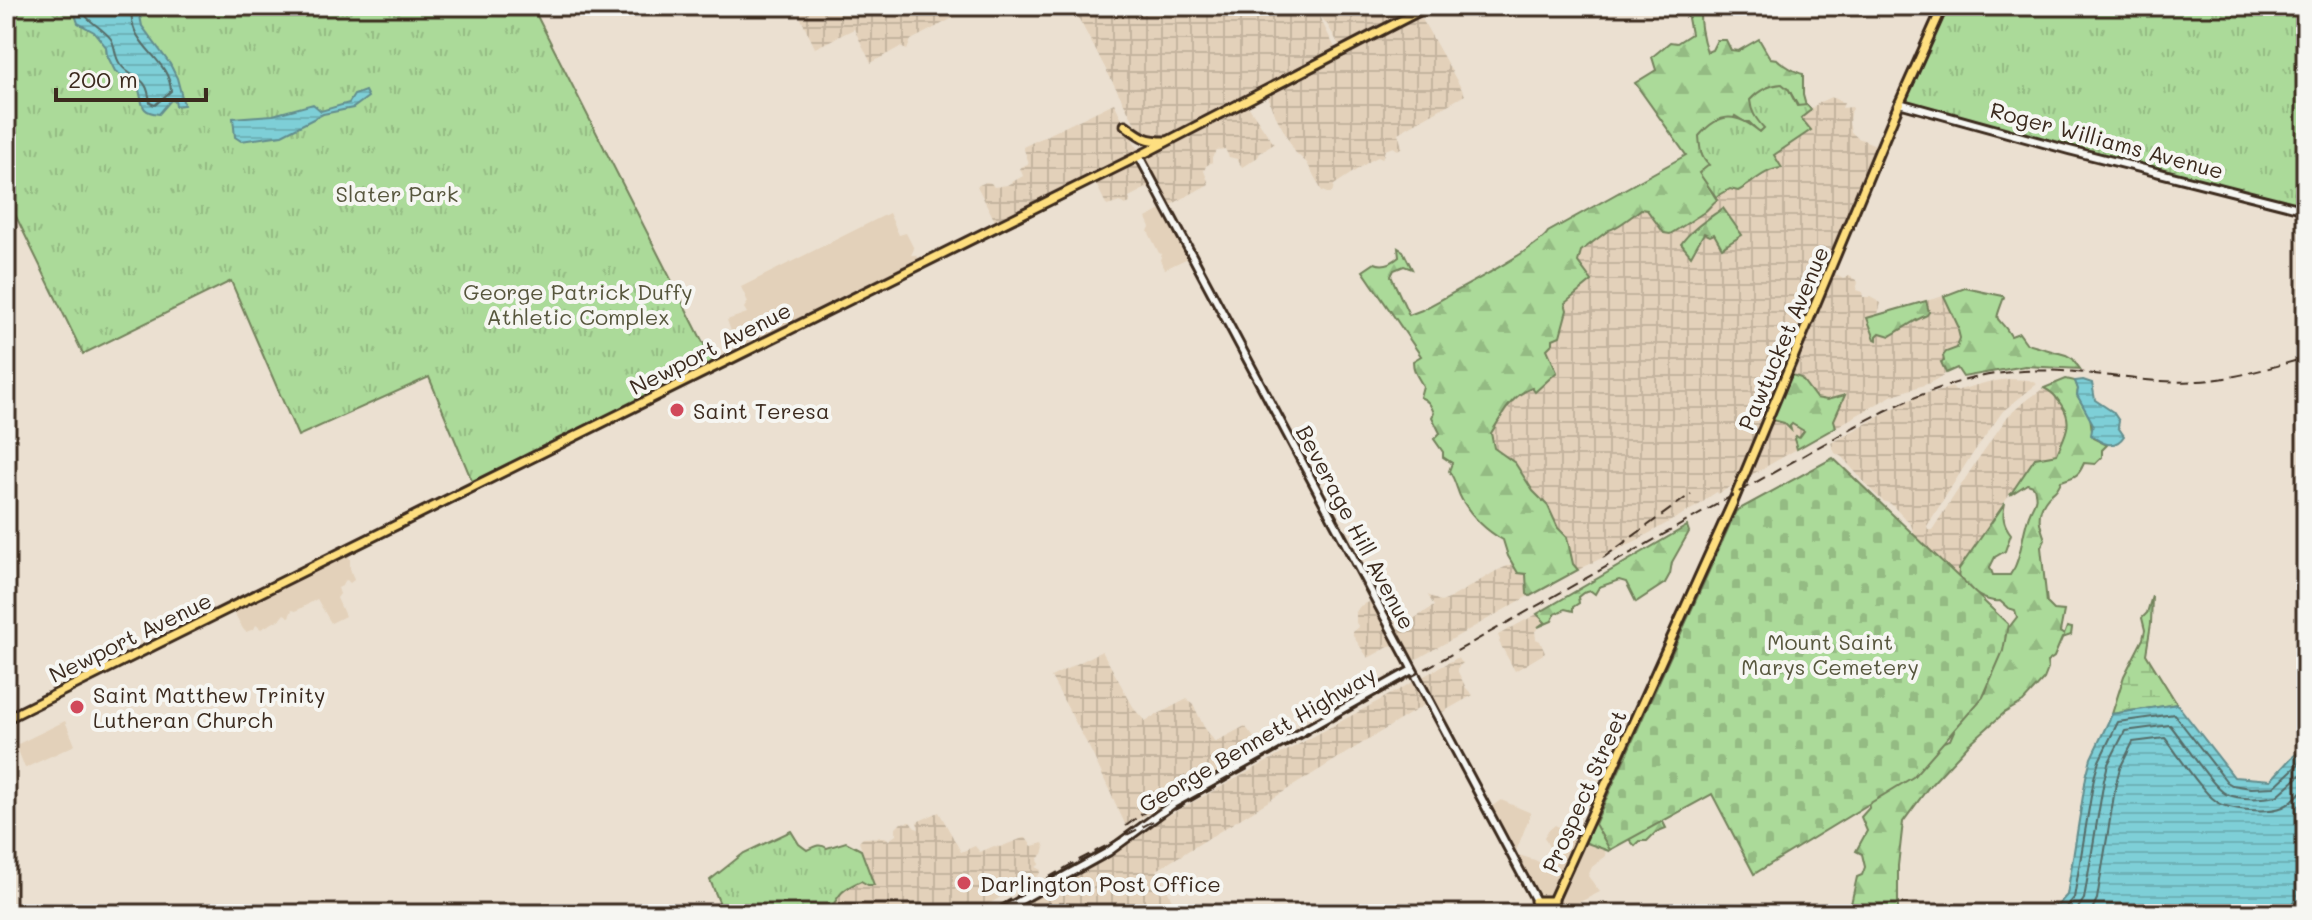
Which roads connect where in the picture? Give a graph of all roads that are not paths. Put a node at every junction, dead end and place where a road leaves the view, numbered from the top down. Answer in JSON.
{"nodes":[{"id":1,"x":1429,"y":6,"type":"edge"},
{"id":2,"x":1943,"y":6,"type":"edge"},
{"id":3,"x":1899,"y":103,"type":"junction"},
{"id":4,"x":1125,"y":125,"type":"dead end"},
{"id":5,"x":1168,"y":141,"type":"junction"},
{"id":6,"x":1139,"y":156,"type":"junction"},
{"id":7,"x":2306,"y":210,"type":"edge"},
{"id":8,"x":1412,"y":670,"type":"junction"},
{"id":9,"x":1653,"y":683,"type":"joint"},
{"id":10,"x":6,"y":719,"type":"edge"},
{"id":11,"x":1535,"y":901,"type":"junction"},
{"id":12,"x":1554,"y":901,"type":"junction"},
{"id":13,"x":996,"y":914,"type":"edge"},
{"id":14,"x":1545,"y":914,"type":"edge"}],
"edges":[{"from":1,"to":5,"type":"main road","name":"Newport Avenue"},
{"from":2,"to":3,"type":"main road","name":"Pawtucket Avenue"},
{"from":3,"to":7,"type":"main road","name":"Roger Williams Avenue"},
{"from":3,"to":9,"type":"main road","name":"Pawtucket Avenue"},
{"from":4,"to":5,"type":"main road"},
{"from":5,"to":6,"type":"main road","name":"Newport Avenue"},
{"from":6,"to":8,"type":"main road","name":"Beverage Hill Avenue"},
{"from":6,"to":10,"type":"main road","name":"Newport Avenue"},
{"from":8,"to":11,"type":"main road","name":"Beverage Hill Avenue"},
{"from":8,"to":13,"type":"main road","name":"George Bennett Highway"},
{"from":9,"to":12,"type":"main road","name":"Prospect Street"},
{"from":11,"to":12,"type":"main road"},
{"from":11,"to":14,"type":"main road","name":"Beverage Hill Avenue"},
{"from":12,"to":14,"type":"main road","name":"Prospect Street"}]}
